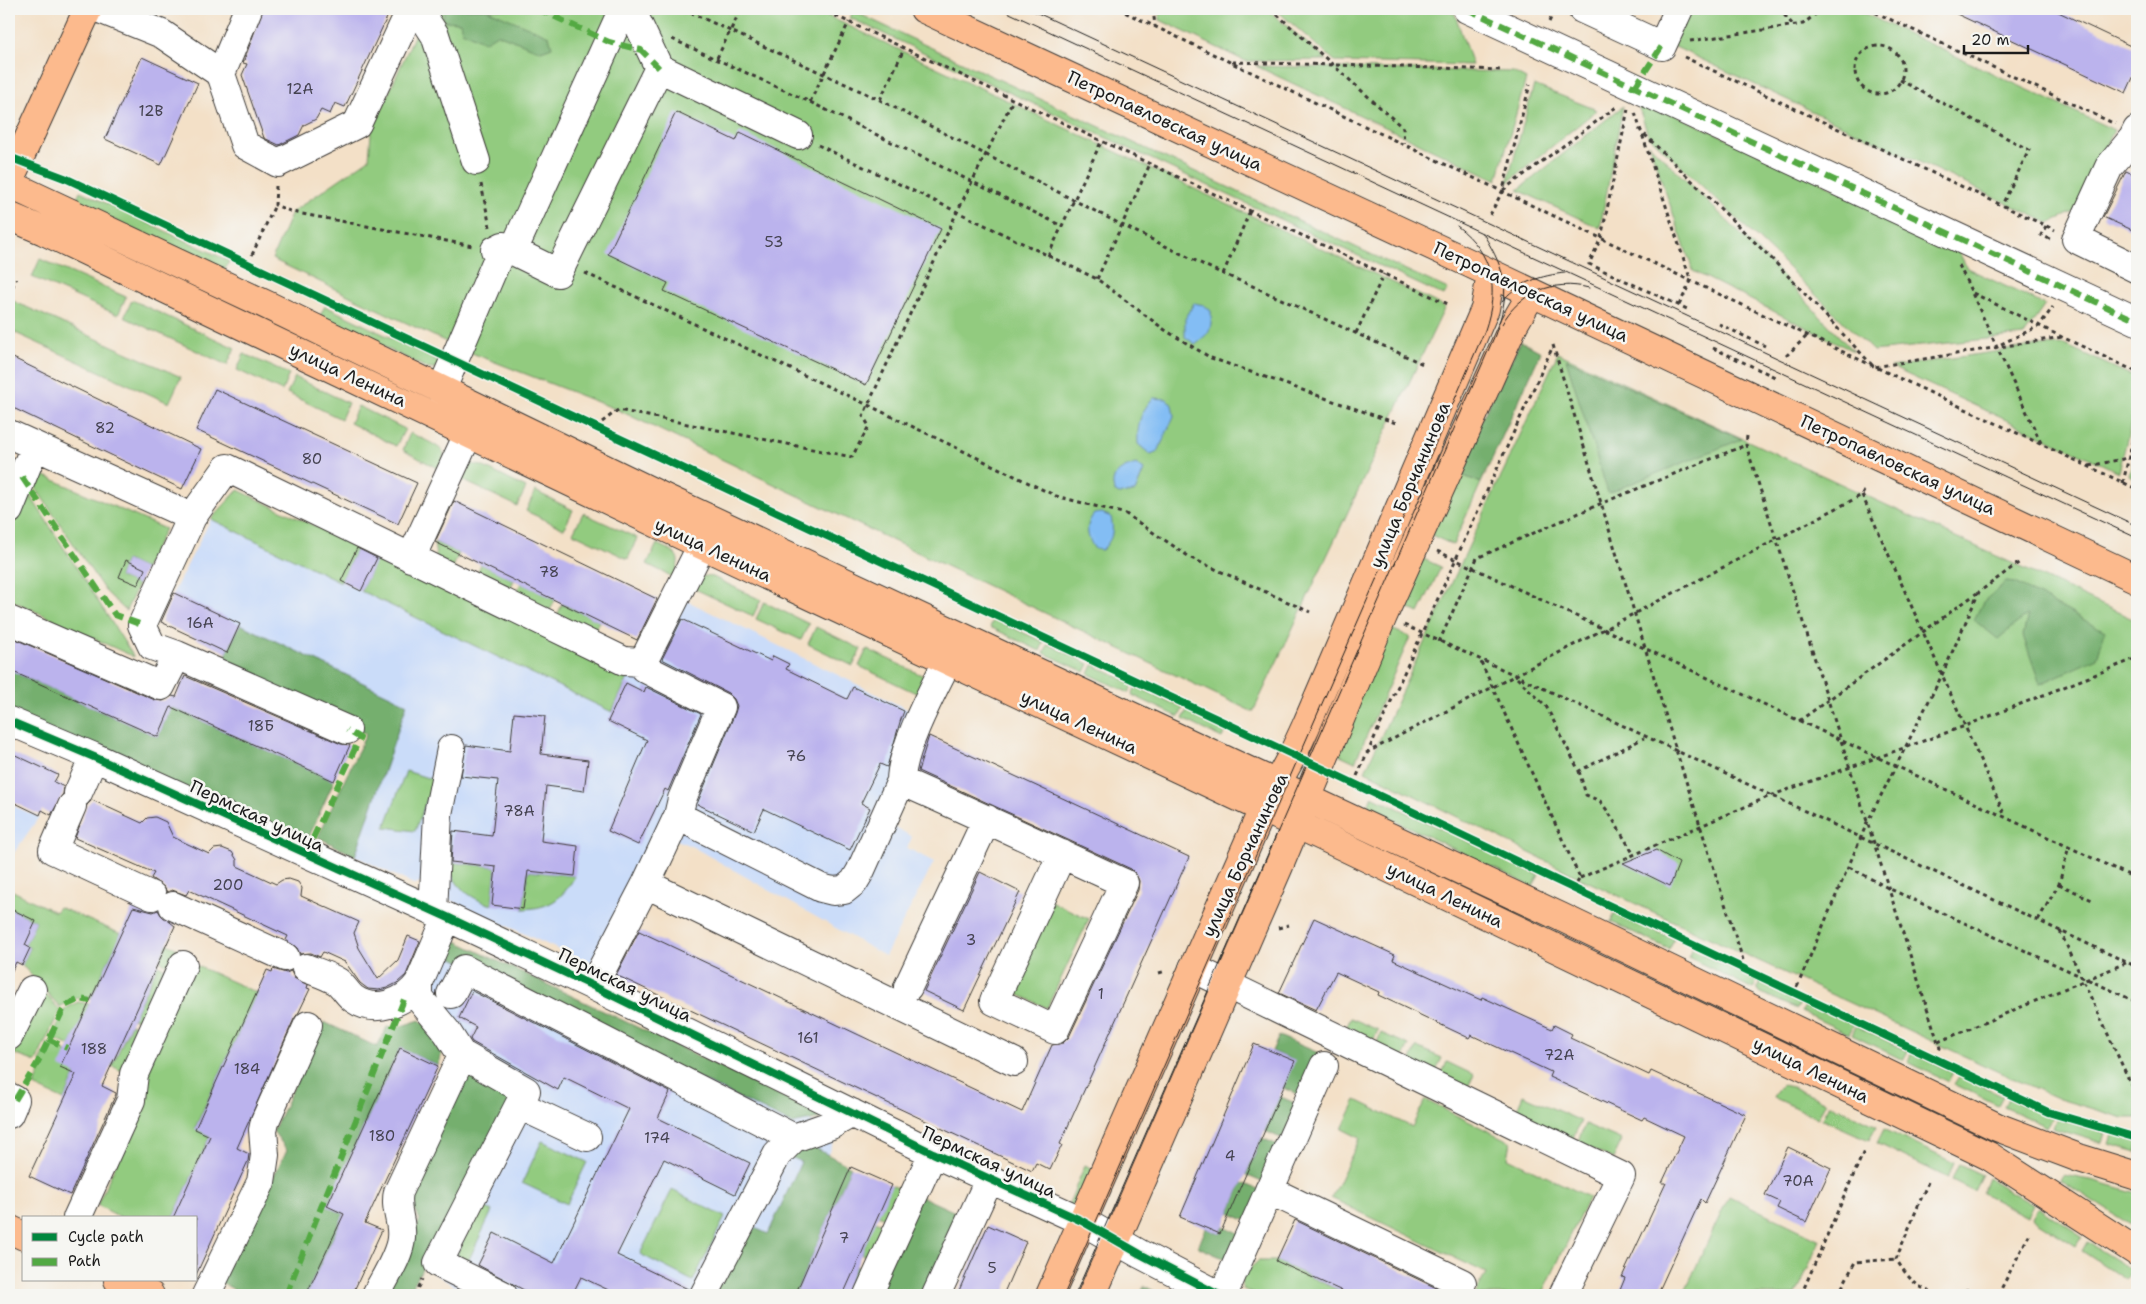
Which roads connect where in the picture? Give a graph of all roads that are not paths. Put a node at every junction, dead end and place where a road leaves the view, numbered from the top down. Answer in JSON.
{"nodes":[{"id":1,"x":88,"y":9,"type":"edge"},
{"id":2,"x":100,"y":9,"type":"edge"},
{"id":3,"x":248,"y":9,"type":"edge"},
{"id":4,"x":411,"y":9,"type":"edge"},
{"id":5,"x":418,"y":9,"type":"edge"},
{"id":6,"x":623,"y":9,"type":"edge"},
{"id":7,"x":631,"y":9,"type":"edge"},
{"id":8,"x":924,"y":9,"type":"edge"},
{"id":9,"x":1467,"y":9,"type":"edge"},
{"id":10,"x":1582,"y":9,"type":"edge"},
{"id":11,"x":1679,"y":9,"type":"edge"},
{"id":12,"x":659,"y":68,"type":"junction"},
{"id":13,"x":221,"y":74,"type":"junction"},
{"id":14,"x":798,"y":135,"type":"road end"},
{"id":15,"x":2136,"y":136,"type":"edge"},
{"id":16,"x":476,"y":161,"type":"road end"},
{"id":17,"x":9,"y":183,"type":"edge"},
{"id":18,"x":9,"y":216,"type":"edge"},
{"id":19,"x":504,"y":249,"type":"junction"},
{"id":20,"x":2137,"y":269,"type":"edge"},
{"id":21,"x":1491,"y":274,"type":"junction"},
{"id":22,"x":1532,"y":293,"type":"junction"},
{"id":23,"x":2137,"y":321,"type":"edge"},
{"id":24,"x":441,"y":391,"type":"junction"},
{"id":25,"x":469,"y":432,"type":"junction"},
{"id":26,"x":9,"y":434,"type":"edge"},
{"id":27,"x":35,"y":446,"type":"junction"},
{"id":28,"x":9,"y":510,"type":"edge"},
{"id":29,"x":192,"y":517,"type":"junction"},
{"id":30,"x":702,"y":545,"type":"junction"},
{"id":31,"x":411,"y":558,"type":"junction"},
{"id":32,"x":2137,"y":579,"type":"edge"},
{"id":33,"x":9,"y":620,"type":"edge"},
{"id":34,"x":177,"y":655,"type":"junction"},
{"id":35,"x":948,"y":660,"type":"junction"},
{"id":36,"x":643,"y":662,"type":"junction"},
{"id":37,"x":9,"y":721,"type":"edge"},
{"id":38,"x":347,"y":730,"type":"dead end"},
{"id":39,"x":451,"y":749,"type":"dead end"},
{"id":40,"x":94,"y":758,"type":"junction"},
{"id":41,"x":901,"y":781,"type":"junction"},
{"id":42,"x":1277,"y":784,"type":"junction"},
{"id":43,"x":1307,"y":798,"type":"junction"},
{"id":44,"x":1263,"y":808,"type":"junction"},
{"id":45,"x":678,"y":816,"type":"junction"},
{"id":46,"x":987,"y":819,"type":"junction"},
{"id":47,"x":1296,"y":824,"type":"junction"},
{"id":48,"x":1062,"y":854,"type":"junction"},
{"id":49,"x":646,"y":884,"type":"junction"},
{"id":50,"x":440,"y":914,"type":"junction"},
{"id":51,"x":183,"y":965,"type":"dead end"},
{"id":52,"x":1193,"y":968,"type":"junction"},
{"id":53,"x":419,"y":983,"type":"junction"},
{"id":54,"x":1227,"y":985,"type":"junction"},
{"id":55,"x":593,"y":986,"type":"junction"},
{"id":56,"x":908,"y":987,"type":"dead end"},
{"id":57,"x":32,"y":990,"type":"dead end"},
{"id":58,"x":451,"y":994,"type":"dead end"},
{"id":59,"x":308,"y":1025,"type":"dead end"},
{"id":60,"x":9,"y":1036,"type":"edge"},
{"id":61,"x":460,"y":1054,"type":"junction"},
{"id":62,"x":1014,"y":1062,"type":"dead end"},
{"id":63,"x":1324,"y":1066,"type":"dead end"},
{"id":64,"x":9,"y":1097,"type":"edge"},
{"id":65,"x":519,"y":1105,"type":"junction"},
{"id":66,"x":852,"y":1113,"type":"junction"},
{"id":67,"x":9,"y":1114,"type":"edge"},
{"id":68,"x":587,"y":1137,"type":"dead end"},
{"id":69,"x":794,"y":1138,"type":"junction"},
{"id":70,"x":932,"y":1152,"type":"junction"},
{"id":71,"x":2137,"y":1176,"type":"edge"},
{"id":72,"x":990,"y":1178,"type":"junction"},
{"id":73,"x":1269,"y":1190,"type":"junction"},
{"id":74,"x":78,"y":1216,"type":"edge"},
{"id":75,"x":1082,"y":1221,"type":"junction"},
{"id":76,"x":9,"y":1229,"type":"edge"},
{"id":77,"x":22,"y":1235,"type":"edge"},
{"id":78,"x":1117,"y":1240,"type":"junction"},
{"id":79,"x":2137,"y":1252,"type":"edge"},
{"id":80,"x":122,"y":1282,"type":"edge"},
{"id":81,"x":1462,"y":1283,"type":"dead end"},
{"id":82,"x":150,"y":1295,"type":"edge"},
{"id":83,"x":206,"y":1295,"type":"edge"},
{"id":84,"x":376,"y":1295,"type":"edge"},
{"id":85,"x":503,"y":1295,"type":"edge"},
{"id":86,"x":704,"y":1295,"type":"edge"},
{"id":87,"x":868,"y":1295,"type":"edge"},
{"id":88,"x":936,"y":1295,"type":"edge"},
{"id":89,"x":1050,"y":1295,"type":"edge"},
{"id":90,"x":1092,"y":1295,"type":"edge"},
{"id":91,"x":1221,"y":1295,"type":"edge"},
{"id":92,"x":1563,"y":1295,"type":"edge"}],
"edges":[{"from":1,"to":17,"type":"main road"},
{"from":2,"to":13,"type":"street"},
{"from":3,"to":13,"type":"street"},
{"from":4,"to":13,"type":"street"},
{"from":5,"to":16,"type":"street"},
{"from":6,"to":19,"type":"street"},
{"from":7,"to":12,"type":"street"},
{"from":8,"to":21,"type":"main road","name":"Петропавловская улица"},
{"from":9,"to":23,"type":"street"},
{"from":10,"to":11,"type":"street"},
{"from":12,"to":14,"type":"street"},
{"from":12,"to":19,"type":"street"},
{"from":15,"to":20,"type":"street"},
{"from":17,"to":24,"type":"main road","name":"улица Ленина"},
{"from":18,"to":25,"type":"main road","name":"улица Ленина"},
{"from":19,"to":24,"type":"street"},
{"from":21,"to":22,"type":"main road","name":"Петропавловская улица"},
{"from":21,"to":42,"type":"main road","name":"улица Борчанинова"},
{"from":22,"to":32,"type":"main road","name":"Петропавловская улица"},
{"from":22,"to":43,"type":"main road","name":"улица Борчанинова"},
{"from":24,"to":42,"type":"main road","name":"улица Ленина"},
{"from":25,"to":30,"type":"main road","name":"улица Ленина"},
{"from":25,"to":31,"type":"street"},
{"from":26,"to":27,"type":"street"},
{"from":27,"to":28,"type":"street"},
{"from":27,"to":29,"type":"street"},
{"from":29,"to":31,"type":"street"},
{"from":29,"to":34,"type":"street"},
{"from":30,"to":35,"type":"main road","name":"улица Ленина"},
{"from":30,"to":36,"type":"street"},
{"from":31,"to":36,"type":"street"},
{"from":33,"to":34,"type":"street"},
{"from":34,"to":38,"type":"street"},
{"from":35,"to":41,"type":"street"},
{"from":35,"to":44,"type":"main road","name":"улица Ленина"},
{"from":36,"to":45,"type":"street"},
{"from":37,"to":40,"type":"street","name":"Пермская улица"},
{"from":39,"to":50,"type":"street"},
{"from":40,"to":50,"type":"street","name":"Пермская улица"},
{"from":40,"to":53,"type":"street"},
{"from":41,"to":45,"type":"street"},
{"from":41,"to":46,"type":"street"},
{"from":42,"to":43,"type":"main road","name":"улица Ленина"},
{"from":42,"to":44,"type":"main road","name":"улица Борчанинова"},
{"from":43,"to":47,"type":"main road","name":"улица Борчанинова"},
{"from":43,"to":71,"type":"main road","name":"улица Ленина"},
{"from":44,"to":47,"type":"main road","name":"улица Ленина"},
{"from":44,"to":52,"type":"main road","name":"улица Борчанинова"},
{"from":45,"to":49,"type":"street"},
{"from":46,"to":48,"type":"street"},
{"from":46,"to":56,"type":"street"},
{"from":47,"to":54,"type":"main road","name":"улица Борчанинова"},
{"from":47,"to":79,"type":"main road","name":"улица Ленина"},
{"from":48,"to":48,"type":"street"},
{"from":49,"to":55,"type":"street"},
{"from":49,"to":62,"type":"street"},
{"from":50,"to":53,"type":"street"},
{"from":50,"to":55,"type":"street","name":"Пермская улица"},
{"from":51,"to":74,"type":"street"},
{"from":52,"to":54,"type":"street"},
{"from":52,"to":75,"type":"main road","name":"улица Борчанинова"},
{"from":53,"to":61,"type":"street"},
{"from":54,"to":78,"type":"main road","name":"улица Борчанинова"},
{"from":54,"to":92,"type":"street"},
{"from":55,"to":66,"type":"street","name":"Пермская улица"},
{"from":57,"to":60,"type":"street"},
{"from":58,"to":69,"type":"street"},
{"from":59,"to":83,"type":"street"},
{"from":61,"to":65,"type":"street"},
{"from":61,"to":84,"type":"street"},
{"from":63,"to":73,"type":"street"},
{"from":64,"to":67,"type":"street"},
{"from":65,"to":68,"type":"street"},
{"from":65,"to":85,"type":"street"},
{"from":66,"to":69,"type":"street"},
{"from":66,"to":70,"type":"street","name":"Пермская улица"},
{"from":69,"to":86,"type":"street"},
{"from":70,"to":72,"type":"street","name":"Пермская улица"},
{"from":70,"to":87,"type":"street"},
{"from":72,"to":75,"type":"street","name":"Пермская улица"},
{"from":72,"to":88,"type":"street"},
{"from":73,"to":81,"type":"street"},
{"from":73,"to":91,"type":"street"},
{"from":75,"to":78,"type":"street","name":"Пермская улица"},
{"from":75,"to":89,"type":"main road","name":"улица Борчанинова"},
{"from":76,"to":77,"type":"main road"},
{"from":78,"to":90,"type":"main road","name":"улица Борчанинова"},
{"from":78,"to":91,"type":"street","name":"Пермская улица"},
{"from":80,"to":82,"type":"main road"}]}
